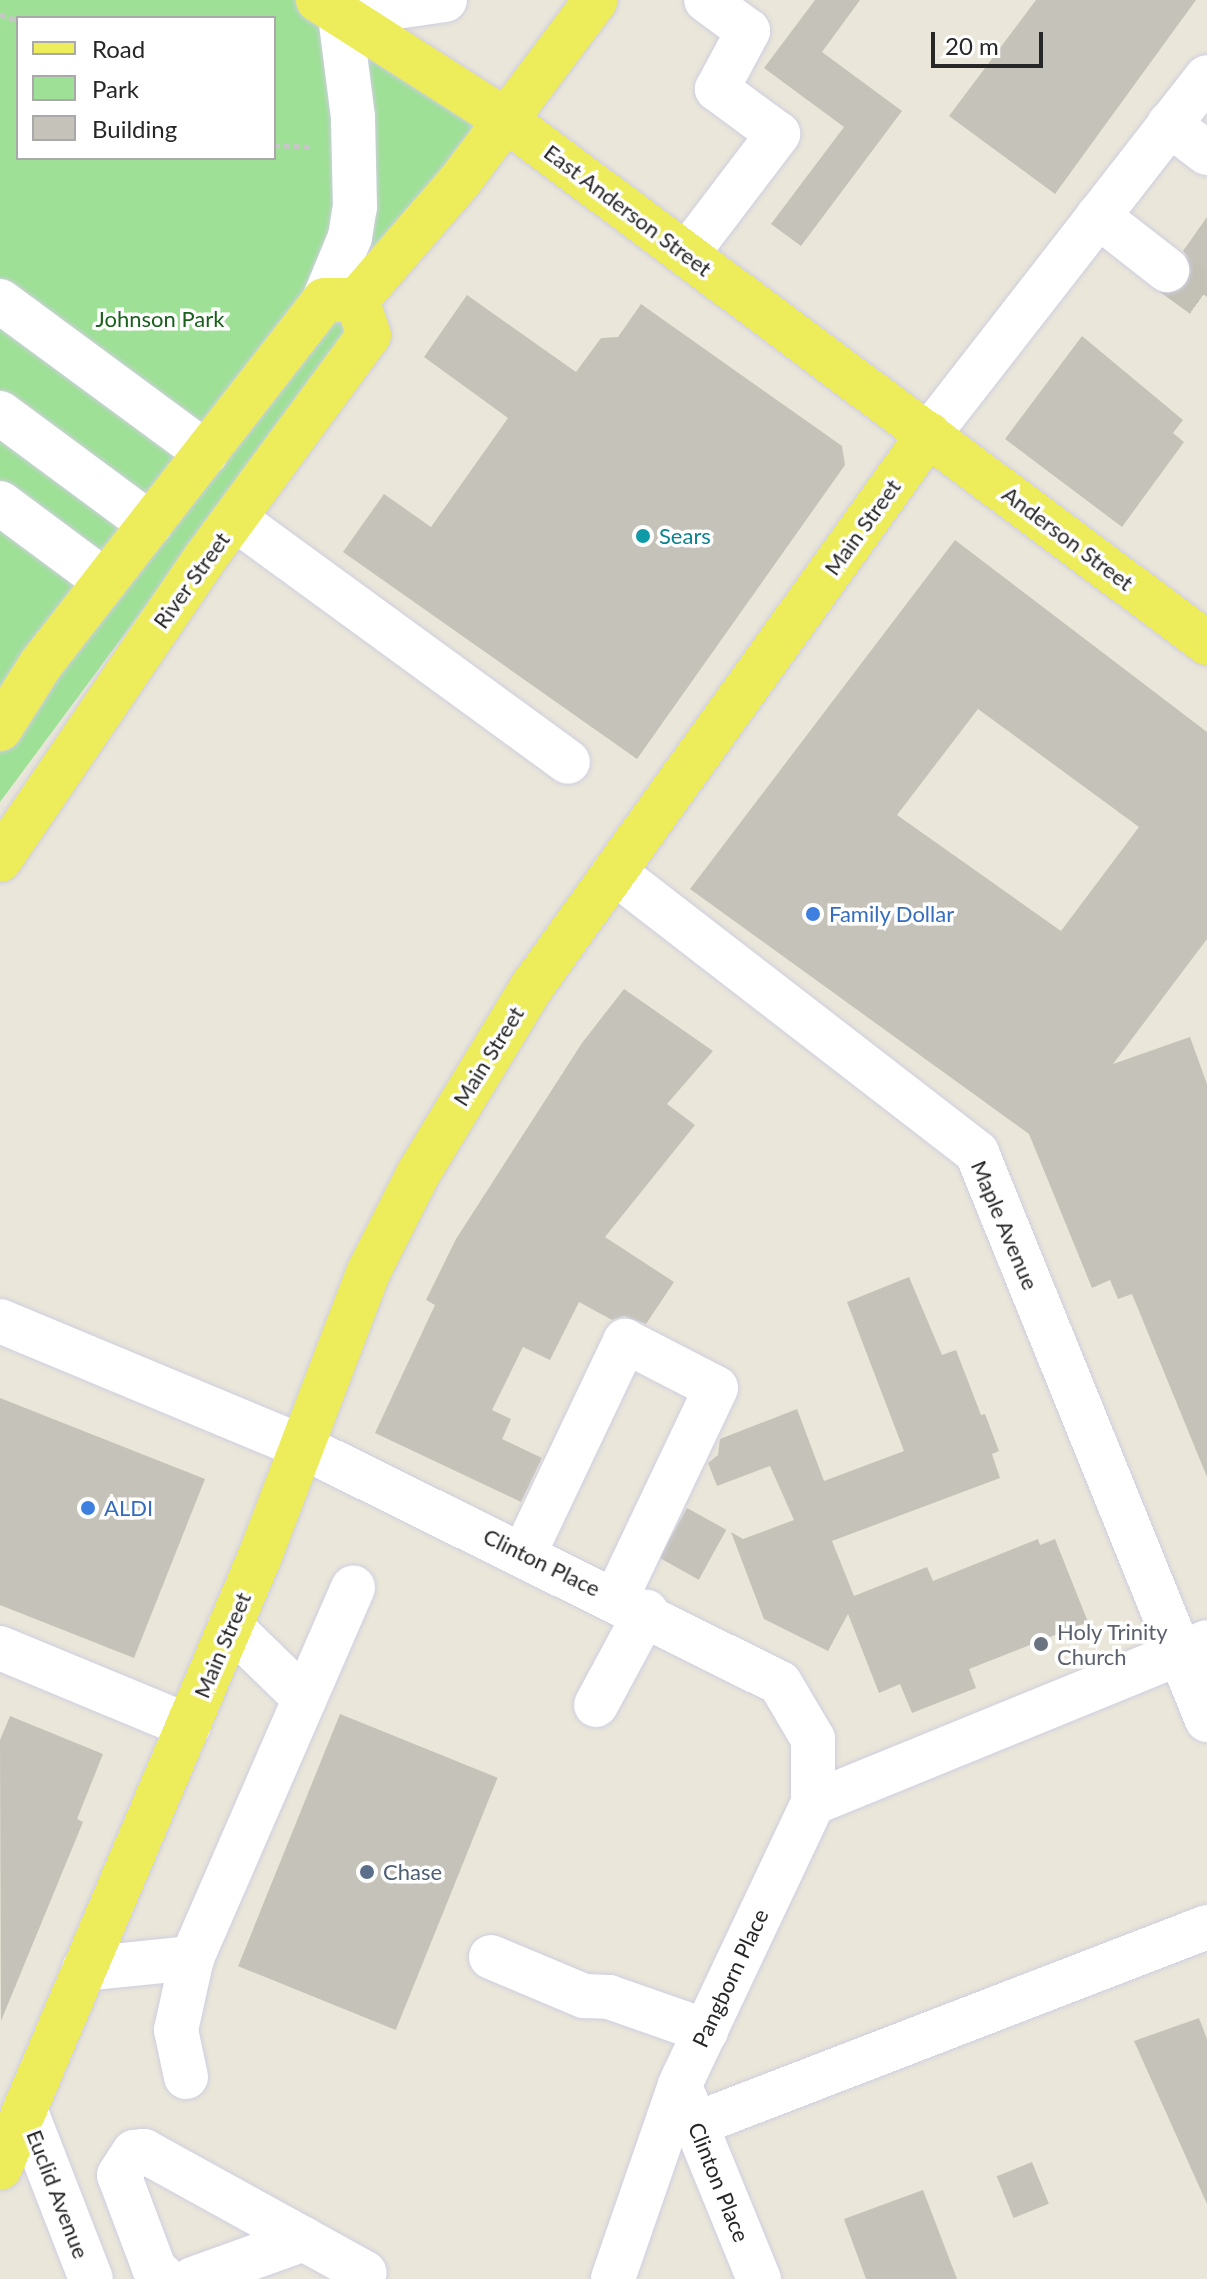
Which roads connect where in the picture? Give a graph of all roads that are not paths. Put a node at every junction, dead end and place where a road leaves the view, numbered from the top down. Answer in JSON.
{"nodes":[{"id":1,"x":445,"y":0,"type":"edge"},
{"id":2,"x":596,"y":0,"type":"edge"},
{"id":3,"x":706,"y":0,"type":"edge"},
{"id":4,"x":329,"y":7,"type":"edge"},
{"id":5,"x":1207,"y":77,"type":"edge"},
{"id":6,"x":506,"y":120,"type":"junction"},
{"id":7,"x":1169,"y":124,"type":"junction"},
{"id":8,"x":1207,"y":153,"type":"edge"},
{"id":9,"x":1098,"y":216,"type":"junction"},
{"id":10,"x":687,"y":254,"type":"junction"},
{"id":11,"x":1167,"y":270,"type":"tunnel mouth"},
{"id":12,"x":341,"y":300,"type":"junction"},
{"id":13,"x":0,"y":301,"type":"edge"},
{"id":14,"x":0,"y":413,"type":"edge"},
{"id":15,"x":929,"y":434,"type":"junction"},
{"id":16,"x":206,"y":453,"type":"junction"},
{"id":17,"x":0,"y":503,"type":"edge"},
{"id":18,"x":235,"y":519,"type":"junction"},
{"id":19,"x":150,"y":524,"type":"junction"},
{"id":20,"x":105,"y":581,"type":"junction"},
{"id":21,"x":1207,"y":643,"type":"edge"},
{"id":22,"x":0,"y":729,"type":"edge"},
{"id":23,"x":568,"y":762,"type":"dead end"},
{"id":24,"x":0,"y":860,"type":"edge"},
{"id":25,"x":614,"y":872,"type":"junction"},
{"id":26,"x":0,"y":1321,"type":"edge"},
{"id":27,"x":301,"y":1446,"type":"junction"},
{"id":28,"x":524,"y":1554,"type":"junction"},
{"id":29,"x":353,"y":1587,"type":"dead end"},
{"id":30,"x":631,"y":1606,"type":"junction"},
{"id":31,"x":230,"y":1626,"type":"junction"},
{"id":32,"x":1194,"y":1647,"type":"edge"},
{"id":33,"x":0,"y":1648,"type":"edge"},
{"id":34,"x":780,"y":1683,"type":"joint"},
{"id":35,"x":304,"y":1698,"type":"junction"},
{"id":36,"x":596,"y":1705,"type":"dead end"},
{"id":37,"x":1207,"y":1720,"type":"edge"},
{"id":38,"x":188,"y":1726,"type":"junction"},
{"id":39,"x":813,"y":1803,"type":"junction"},
{"id":40,"x":1207,"y":1927,"type":"edge"},
{"id":41,"x":491,"y":1957,"type":"dead end"},
{"id":42,"x":192,"y":1958,"type":"junction"},
{"id":43,"x":84,"y":1969,"type":"junction"},
{"id":44,"x":706,"y":2031,"type":"junction"},
{"id":45,"x":186,"y":2077,"type":"dead end"},
{"id":46,"x":688,"y":2104,"type":"junction"},
{"id":47,"x":25,"y":2109,"type":"junction"},
{"id":48,"x":0,"y":2168,"type":"edge"},
{"id":49,"x":304,"y":2239,"type":"junction"},
{"id":50,"x":366,"y":2277,"type":"edge"},
{"id":51,"x":91,"y":2279,"type":"edge"},
{"id":52,"x":165,"y":2279,"type":"edge"},
{"id":53,"x":193,"y":2279,"type":"edge"},
{"id":54,"x":613,"y":2279,"type":"edge"},
{"id":55,"x":759,"y":2279,"type":"edge"}],
"edges":[{"from":1,"to":4,"type":"street"},
{"from":2,"to":6,"type":"main road"},
{"from":3,"to":10,"type":"street"},
{"from":4,"to":6,"type":"main road","name":"East Anderson Street"},
{"from":4,"to":12,"type":"street"},
{"from":5,"to":7,"type":"street","name":"Main Street"},
{"from":6,"to":10,"type":"main road","name":"East Anderson Street"},
{"from":6,"to":12,"type":"main road"},
{"from":7,"to":8,"type":"street"},
{"from":7,"to":9,"type":"street","name":"Main Street"},
{"from":9,"to":11,"type":"street"},
{"from":9,"to":15,"type":"street","name":"Main Street"},
{"from":10,"to":15,"type":"main road","name":"East Anderson Street"},
{"from":12,"to":16,"type":"main road"},
{"from":12,"to":18,"type":"main road","name":"River Street"},
{"from":13,"to":16,"type":"street"},
{"from":14,"to":19,"type":"street"},
{"from":15,"to":21,"type":"main road","name":"Anderson Street"},
{"from":15,"to":25,"type":"main road","name":"Main Street"},
{"from":16,"to":19,"type":"main road"},
{"from":17,"to":20,"type":"street"},
{"from":18,"to":23,"type":"street"},
{"from":18,"to":24,"type":"main road","name":"River Street"},
{"from":19,"to":20,"type":"main road"},
{"from":20,"to":22,"type":"main road"},
{"from":25,"to":27,"type":"main road","name":"Main Street"},
{"from":25,"to":32,"type":"street","name":"Maple Avenue"},
{"from":26,"to":27,"type":"street","name":"Clinton Place"},
{"from":27,"to":28,"type":"street","name":"Clinton Place"},
{"from":27,"to":31,"type":"main road","name":"Main Street"},
{"from":28,"to":30,"type":"street","name":"Clinton Place"},
{"from":28,"to":30,"type":"street"},
{"from":29,"to":35,"type":"street"},
{"from":30,"to":34,"type":"street","name":"Clinton Place"},
{"from":30,"to":36,"type":"street"},
{"from":31,"to":35,"type":"street"},
{"from":31,"to":38,"type":"main road","name":"Main Street"},
{"from":32,"to":37,"type":"street","name":"Maple Avenue"},
{"from":32,"to":39,"type":"street"},
{"from":33,"to":38,"type":"street"},
{"from":34,"to":39,"type":"street","name":"Pangborn Place"},
{"from":35,"to":42,"type":"street"},
{"from":38,"to":43,"type":"main road","name":"Main Street"},
{"from":39,"to":44,"type":"street","name":"Pangborn Place"},
{"from":40,"to":46,"type":"street"},
{"from":41,"to":44,"type":"street"},
{"from":42,"to":43,"type":"street"},
{"from":42,"to":45,"type":"street"},
{"from":43,"to":47,"type":"main road","name":"Main Street"},
{"from":44,"to":46,"type":"street","name":"Pangborn Place"},
{"from":46,"to":54,"type":"street","name":"Pangborn Place"},
{"from":46,"to":55,"type":"street","name":"Clinton Place"},
{"from":47,"to":48,"type":"main road","name":"Main Street"},
{"from":47,"to":51,"type":"street","name":"Euclid Avenue"},
{"from":49,"to":50,"type":"street"},
{"from":49,"to":52,"type":"street"},
{"from":49,"to":53,"type":"street"}]}
